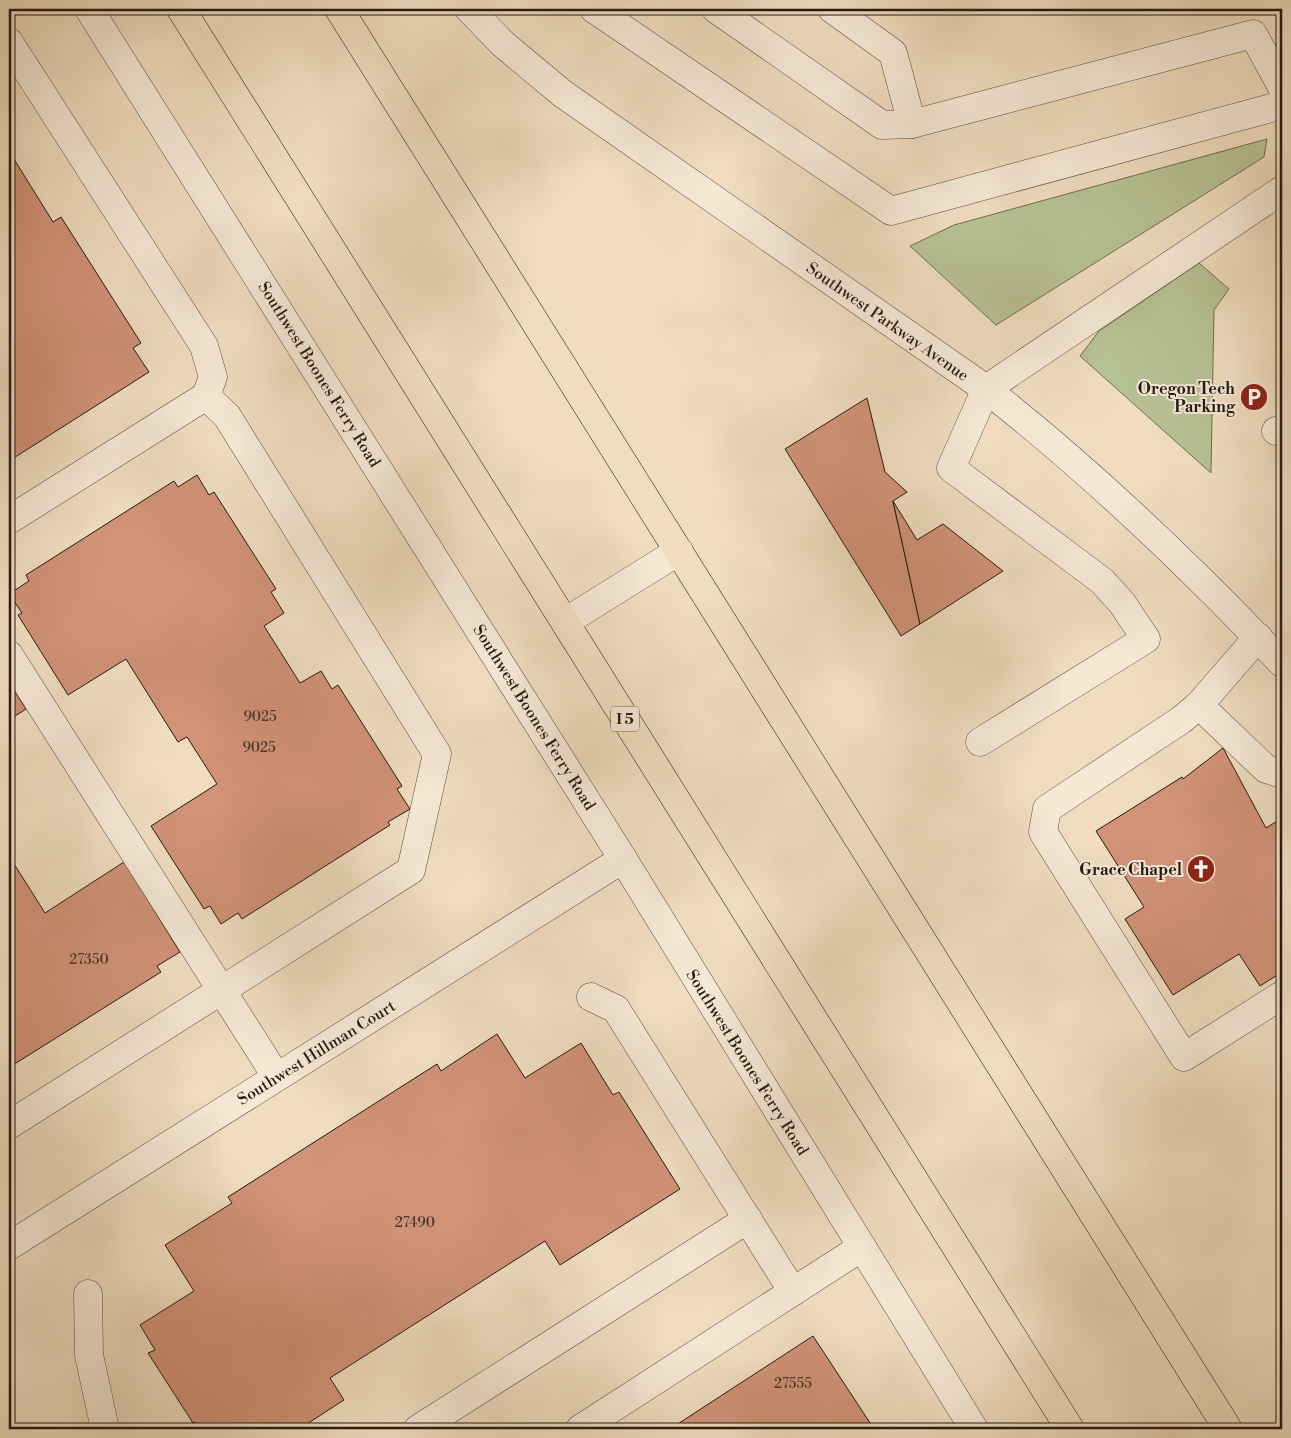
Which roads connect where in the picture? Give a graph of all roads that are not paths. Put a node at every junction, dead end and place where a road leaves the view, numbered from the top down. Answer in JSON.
{"nodes":[{"id":1,"x":89,"y":9,"type":"edge"},
{"id":2,"x":181,"y":9,"type":"edge"},
{"id":3,"x":340,"y":9,"type":"edge"},
{"id":4,"x":594,"y":9,"type":"edge"},
{"id":5,"x":716,"y":9,"type":"edge"},
{"id":6,"x":832,"y":9,"type":"edge"},
{"id":7,"x":479,"y":12,"type":"edge"},
{"id":8,"x":9,"y":42,"type":"edge"},
{"id":9,"x":1282,"y":87,"type":"edge"},
{"id":10,"x":1282,"y":104,"type":"edge"},
{"id":11,"x":912,"y":124,"type":"junction"},
{"id":12,"x":1282,"y":190,"type":"edge"},
{"id":13,"x":986,"y":390,"type":"junction"},
{"id":14,"x":206,"y":396,"type":"junction"},
{"id":15,"x":9,"y":520,"type":"edge"},
{"id":16,"x":679,"y":551,"type":"junction"},
{"id":17,"x":565,"y":622,"type":"junction"},
{"id":18,"x":1258,"y":637,"type":"junction"},
{"id":19,"x":9,"y":655,"type":"edge"},
{"id":20,"x":1282,"y":663,"type":"edge"},
{"id":21,"x":1199,"y":705,"type":"junction"},
{"id":22,"x":980,"y":742,"type":"dead end"},
{"id":23,"x":1282,"y":774,"type":"edge"},
{"id":24,"x":623,"y":859,"type":"junction"},
{"id":25,"x":221,"y":990,"type":"junction"},
{"id":26,"x":1282,"y":995,"type":"edge"},
{"id":27,"x":591,"y":997,"type":"dead end"},
{"id":28,"x":276,"y":1076,"type":"junction"},
{"id":29,"x":9,"y":1125,"type":"edge"},
{"id":30,"x":748,"y":1219,"type":"junction"},
{"id":31,"x":9,"y":1246,"type":"edge"},
{"id":32,"x":862,"y":1247,"type":"junction"},
{"id":33,"x":793,"y":1292,"type":"junction"},
{"id":34,"x":88,"y":1294,"type":"dead end"},
{"id":35,"x":596,"y":1425,"type":"edge"},
{"id":36,"x":105,"y":1429,"type":"edge"},
{"id":37,"x":418,"y":1429,"type":"edge"},
{"id":38,"x":974,"y":1429,"type":"edge"},
{"id":39,"x":1070,"y":1429,"type":"edge"},
{"id":40,"x":1228,"y":1429,"type":"edge"}],
"edges":[{"from":1,"to":24,"type":"street","name":"Southwest Boones Ferry Road"},
{"from":2,"to":17,"type":"highway","number":"I 5"},
{"from":3,"to":16,"type":"highway"},
{"from":4,"to":10,"type":"street"},
{"from":5,"to":11,"type":"street"},
{"from":6,"to":11,"type":"street"},
{"from":7,"to":13,"type":"street","name":"Southwest Parkway Avenue"},
{"from":8,"to":14,"type":"street"},
{"from":9,"to":11,"type":"street"},
{"from":12,"to":13,"type":"street"},
{"from":13,"to":18,"type":"street","name":"Southwest Parkway Avenue"},
{"from":13,"to":22,"type":"street"},
{"from":14,"to":15,"type":"street"},
{"from":14,"to":25,"type":"street"},
{"from":16,"to":17,"type":"street"},
{"from":16,"to":40,"type":"highway"},
{"from":17,"to":39,"type":"highway","number":"I 5"},
{"from":18,"to":20,"type":"street","name":"Southwest Parkway Avenue"},
{"from":18,"to":21,"type":"street"},
{"from":19,"to":25,"type":"street"},
{"from":21,"to":23,"type":"street"},
{"from":21,"to":26,"type":"street"},
{"from":24,"to":28,"type":"street","name":"Southwest Hillman Court"},
{"from":24,"to":32,"type":"street","name":"Southwest Boones Ferry Road"},
{"from":25,"to":28,"type":"street"},
{"from":25,"to":29,"type":"street"},
{"from":27,"to":30,"type":"street"},
{"from":28,"to":31,"type":"street","name":"Southwest Hillman Court"},
{"from":30,"to":33,"type":"street"},
{"from":30,"to":37,"type":"street"},
{"from":32,"to":33,"type":"street"},
{"from":32,"to":38,"type":"street","name":"Southwest Boones Ferry Road"},
{"from":33,"to":35,"type":"street"},
{"from":34,"to":36,"type":"street"}]}
